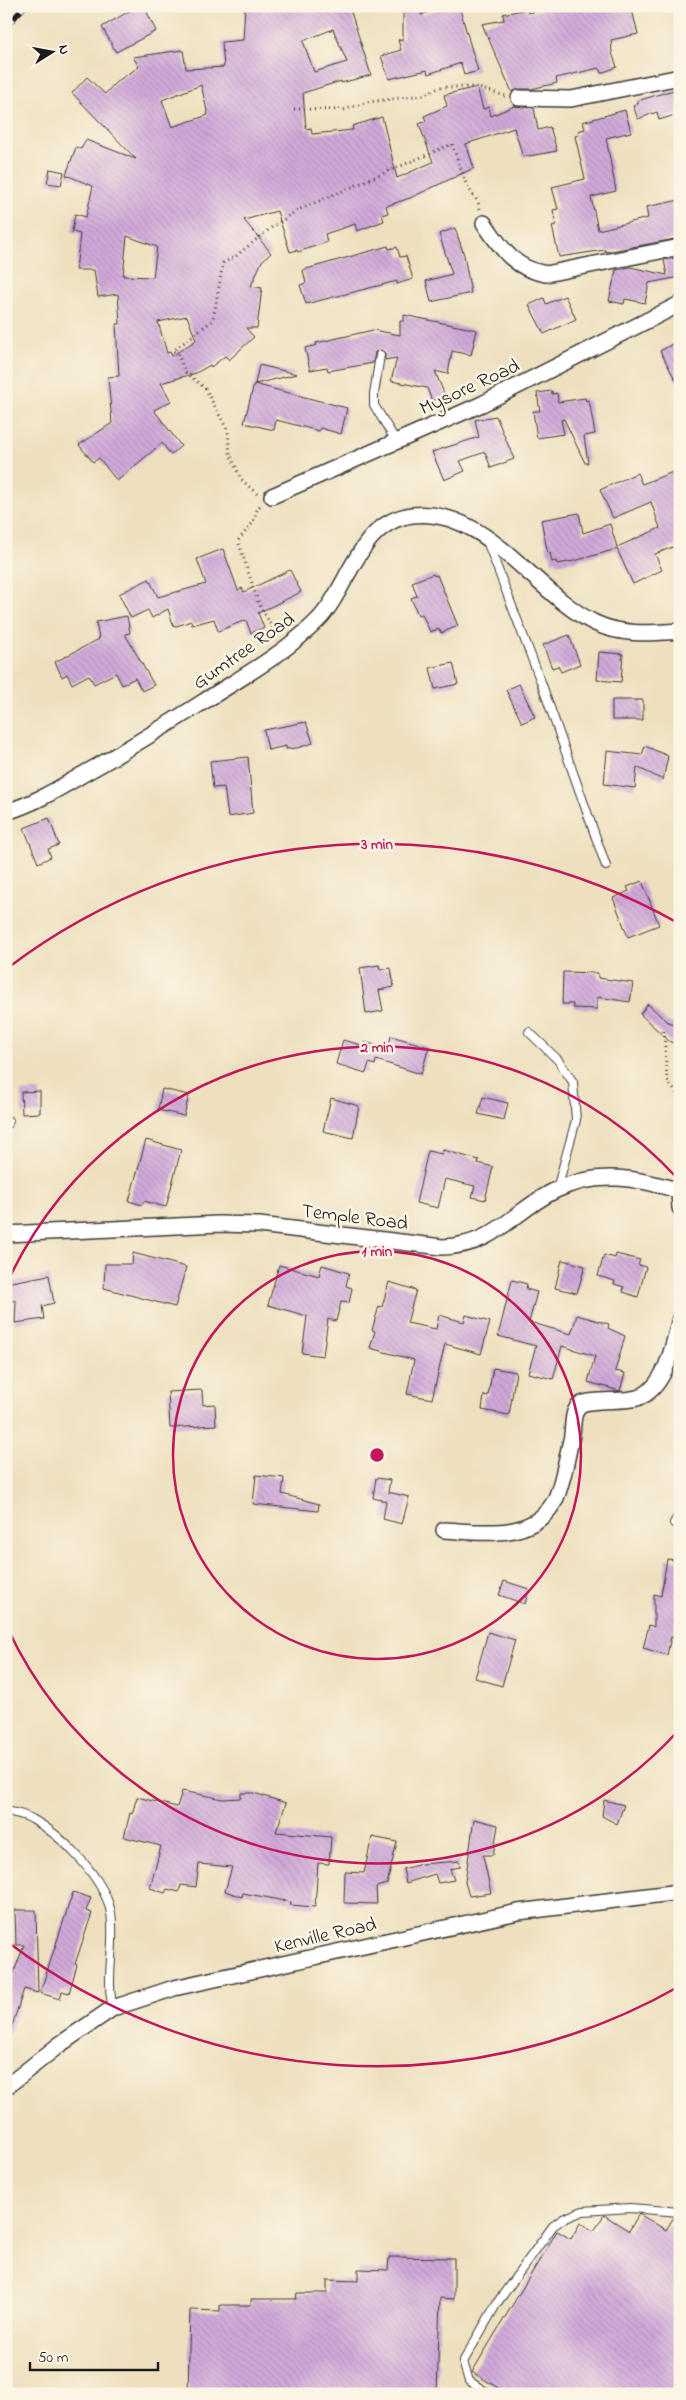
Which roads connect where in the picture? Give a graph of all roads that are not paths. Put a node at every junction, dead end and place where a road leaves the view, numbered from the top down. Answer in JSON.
{"nodes":[{"id":1,"x":680,"y":77,"type":"edge"},
{"id":2,"x":518,"y":98,"type":"road end"},
{"id":3,"x":484,"y":223,"type":"road end"},
{"id":4,"x":680,"y":247,"type":"edge"},
{"id":5,"x":680,"y":304,"type":"edge"},
{"id":6,"x":380,"y":356,"type":"dead end"},
{"id":7,"x":396,"y":441,"type":"junction"},
{"id":8,"x":272,"y":496,"type":"road end"},
{"id":9,"x":485,"y":537,"type":"junction"},
{"id":10,"x":680,"y":631,"type":"edge"},
{"id":11,"x":6,"y":812,"type":"edge"},
{"id":12,"x":606,"y":866,"type":"dead end"},
{"id":13,"x":529,"y":1032,"type":"dead end"},
{"id":14,"x":557,"y":1190,"type":"junction"},
{"id":15,"x":679,"y":1191,"type":"edge"},
{"id":16,"x":680,"y":1208,"type":"edge"},
{"id":17,"x":6,"y":1234,"type":"edge"},
{"id":18,"x":680,"y":1318,"type":"edge"},
{"id":19,"x":680,"y":1513,"type":"edge"},
{"id":20,"x":674,"y":1523,"type":"dead end"},
{"id":21,"x":444,"y":1530,"type":"dead end"},
{"id":22,"x":6,"y":1811,"type":"edge"},
{"id":23,"x":680,"y":1892,"type":"edge"},
{"id":24,"x":113,"y":2008,"type":"junction"},
{"id":25,"x":6,"y":2087,"type":"edge"},
{"id":26,"x":680,"y":2212,"type":"edge"},
{"id":27,"x":489,"y":2394,"type":"edge"}],
"edges":[{"from":1,"to":2,"type":"street"},
{"from":3,"to":4,"type":"street"},
{"from":5,"to":7,"type":"street","name":"Mysore Road"},
{"from":6,"to":7,"type":"lane"},
{"from":7,"to":8,"type":"street","name":"Mysore Road"},
{"from":9,"to":10,"type":"street","name":"Gumtree Road"},
{"from":9,"to":11,"type":"street","name":"Gumtree Road"},
{"from":9,"to":12,"type":"lane"},
{"from":13,"to":14,"type":"lane"},
{"from":14,"to":15,"type":"street","name":"Temple Road"},
{"from":14,"to":17,"type":"street","name":"Temple Road"},
{"from":15,"to":16,"type":"street"},
{"from":18,"to":21,"type":"street"},
{"from":19,"to":20,"type":"lane"},
{"from":22,"to":24,"type":"lane"},
{"from":23,"to":24,"type":"street","name":"Kenville Road"},
{"from":24,"to":25,"type":"street","name":"Kenville Road"},
{"from":26,"to":27,"type":"lane"}]}
